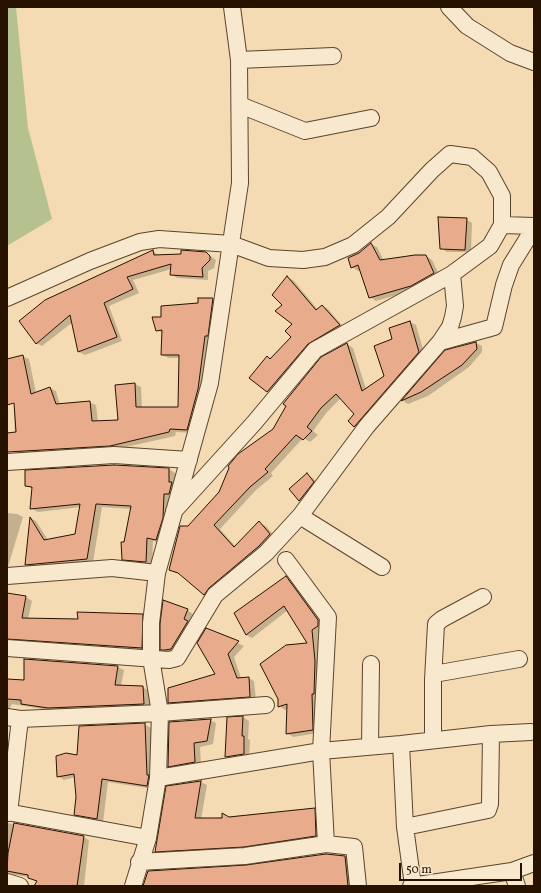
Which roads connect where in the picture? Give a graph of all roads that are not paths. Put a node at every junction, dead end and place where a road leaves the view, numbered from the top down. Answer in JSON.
{"nodes":[{"id":1,"x":232,"y":7,"type":"edge"},
{"id":2,"x":449,"y":7,"type":"edge"},
{"id":3,"x":333,"y":56,"type":"dead end"},
{"id":4,"x":239,"y":60,"type":"junction"},
{"id":5,"x":534,"y":62,"type":"edge"},
{"id":6,"x":240,"y":105,"type":"junction"},
{"id":7,"x":371,"y":118,"type":"dead end"},
{"id":8,"x":502,"y":225,"type":"junction"},
{"id":9,"x":534,"y":227,"type":"edge"},
{"id":10,"x":231,"y":244,"type":"junction"},
{"id":11,"x":452,"y":274,"type":"junction"},
{"id":12,"x":7,"y":298,"type":"edge"},
{"id":13,"x":440,"y":342,"type":"junction"},
{"id":14,"x":189,"y":460,"type":"junction"},
{"id":15,"x":7,"y":462,"type":"edge"},
{"id":16,"x":174,"y":511,"type":"junction"},
{"id":17,"x":300,"y":516,"type":"junction"},
{"id":18,"x":286,"y":560,"type":"dead end"},
{"id":19,"x":382,"y":567,"type":"dead end"},
{"id":20,"x":158,"y":573,"type":"junction"},
{"id":21,"x":7,"y":576,"type":"edge"},
{"id":22,"x":483,"y":597,"type":"dead end"},
{"id":23,"x":7,"y":648,"type":"edge"},
{"id":24,"x":152,"y":658,"type":"junction"},
{"id":25,"x":519,"y":659,"type":"dead end"},
{"id":26,"x":371,"y":664,"type":"dead end"},
{"id":27,"x":434,"y":674,"type":"junction"},
{"id":28,"x":266,"y":705,"type":"dead end"},
{"id":29,"x":160,"y":713,"type":"junction"},
{"id":30,"x":14,"y":718,"type":"edge"},
{"id":31,"x":531,"y":732,"type":"dead end"},
{"id":32,"x":491,"y":734,"type":"junction"},
{"id":33,"x":433,"y":740,"type":"junction"},
{"id":34,"x":401,"y":744,"type":"junction"},
{"id":35,"x":370,"y":746,"type":"junction"},
{"id":36,"x":322,"y":751,"type":"junction"},
{"id":37,"x":158,"y":778,"type":"junction"},
{"id":38,"x":8,"y":812,"type":"edge"},
{"id":39,"x":405,"y":826,"type":"junction"},
{"id":40,"x":148,"y":838,"type":"junction"},
{"id":41,"x":326,"y":844,"type":"junction"},
{"id":42,"x":139,"y":862,"type":"junction"},
{"id":43,"x":534,"y":863,"type":"edge"},
{"id":44,"x":512,"y":871,"type":"junction"},
{"id":45,"x":7,"y":882,"type":"edge"},
{"id":46,"x":441,"y":884,"type":"edge"},
{"id":47,"x":20,"y":886,"type":"edge"},
{"id":48,"x":133,"y":886,"type":"edge"},
{"id":49,"x":358,"y":886,"type":"edge"},
{"id":50,"x":412,"y":886,"type":"edge"},
{"id":51,"x":517,"y":886,"type":"edge"}],
"edges":[{"from":1,"to":4,"type":"street"},
{"from":2,"to":5,"type":"street"},
{"from":3,"to":4,"type":"street"},
{"from":4,"to":6,"type":"street"},
{"from":6,"to":7,"type":"street"},
{"from":6,"to":10,"type":"street"},
{"from":8,"to":9,"type":"street"},
{"from":8,"to":10,"type":"street"},
{"from":8,"to":11,"type":"street"},
{"from":9,"to":13,"type":"street"},
{"from":10,"to":12,"type":"street"},
{"from":10,"to":14,"type":"street"},
{"from":11,"to":13,"type":"street"},
{"from":11,"to":16,"type":"street"},
{"from":13,"to":17,"type":"street"},
{"from":14,"to":15,"type":"street"},
{"from":14,"to":16,"type":"street"},
{"from":16,"to":20,"type":"street"},
{"from":17,"to":19,"type":"street"},
{"from":17,"to":24,"type":"street"},
{"from":18,"to":36,"type":"street"},
{"from":20,"to":21,"type":"street"},
{"from":20,"to":24,"type":"street"},
{"from":22,"to":27,"type":"street"},
{"from":23,"to":24,"type":"street"},
{"from":24,"to":29,"type":"street"},
{"from":25,"to":27,"type":"street"},
{"from":26,"to":35,"type":"street"},
{"from":27,"to":33,"type":"street"},
{"from":28,"to":29,"type":"street"},
{"from":29,"to":30,"type":"street"},
{"from":29,"to":37,"type":"street"},
{"from":30,"to":38,"type":"street"},
{"from":31,"to":32,"type":"street"},
{"from":32,"to":33,"type":"street"},
{"from":32,"to":39,"type":"street"},
{"from":33,"to":34,"type":"street"},
{"from":34,"to":35,"type":"street"},
{"from":34,"to":39,"type":"street"},
{"from":35,"to":36,"type":"street"},
{"from":36,"to":37,"type":"street"},
{"from":36,"to":41,"type":"street"},
{"from":37,"to":40,"type":"street"},
{"from":38,"to":40,"type":"street"},
{"from":39,"to":50,"type":"street"},
{"from":40,"to":42,"type":"street"},
{"from":41,"to":42,"type":"street"},
{"from":41,"to":49,"type":"street"},
{"from":42,"to":48,"type":"street"},
{"from":43,"to":44,"type":"street"},
{"from":44,"to":46,"type":"street"},
{"from":44,"to":51,"type":"street"},
{"from":45,"to":47,"type":"street"},
{"from":46,"to":50,"type":"street"}]}
